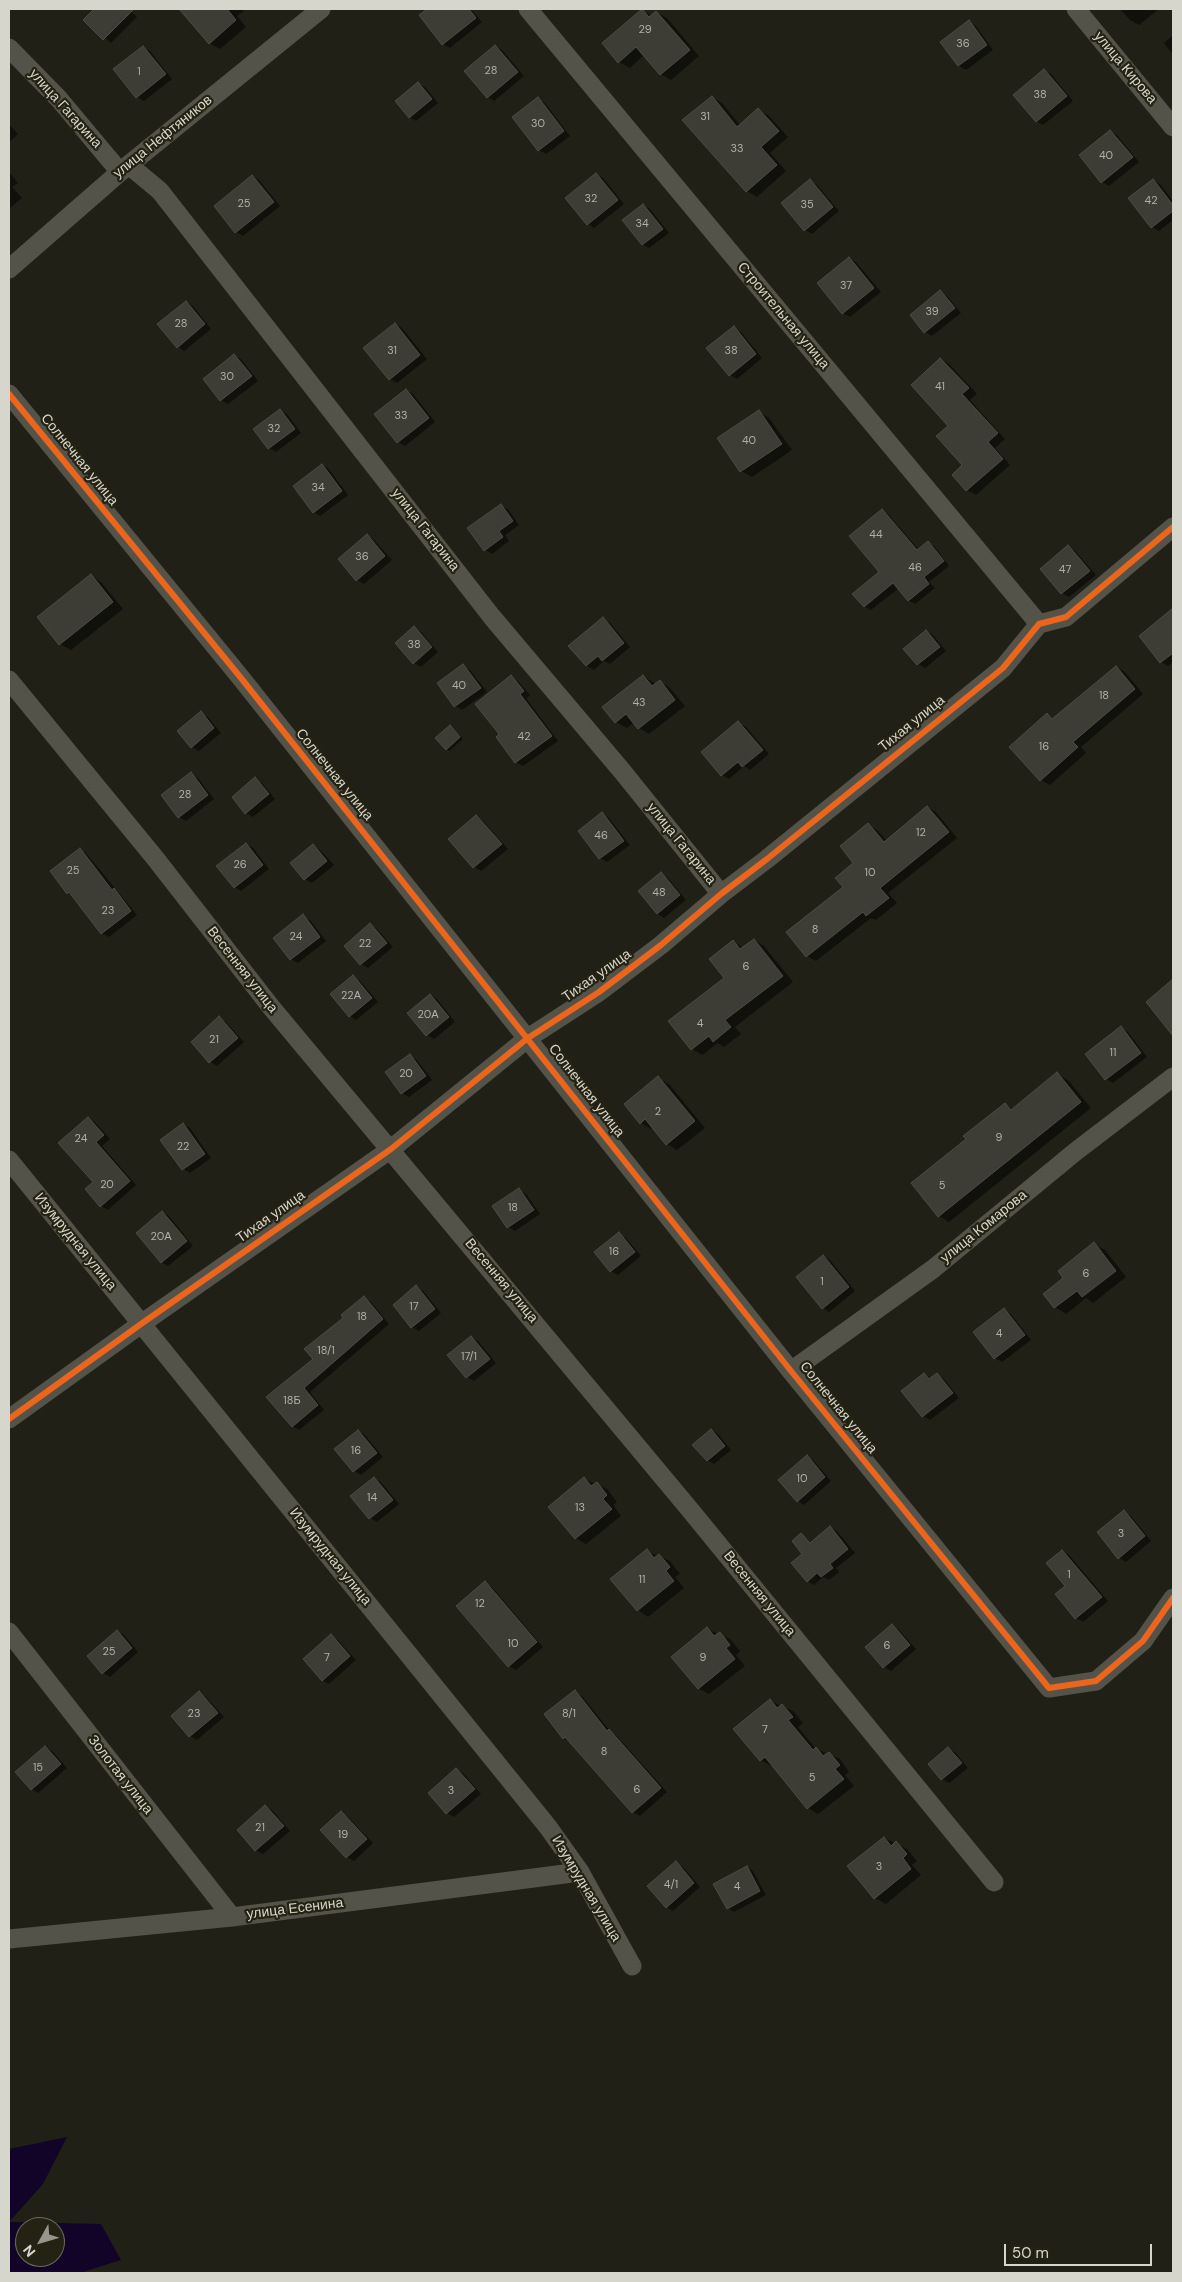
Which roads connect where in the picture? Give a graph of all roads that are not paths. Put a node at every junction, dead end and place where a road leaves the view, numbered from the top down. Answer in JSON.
{"nodes":[{"id":1,"x":321,"y":9,"type":"edge"},
{"id":2,"x":528,"y":9,"type":"edge"},
{"id":3,"x":1076,"y":9,"type":"edge"},
{"id":4,"x":9,"y":48,"type":"edge"},
{"id":5,"x":1173,"y":126,"type":"edge"},
{"id":6,"x":125,"y":169,"type":"junction"},
{"id":7,"x":9,"y":269,"type":"edge"},
{"id":8,"x":9,"y":394,"type":"edge"},
{"id":9,"x":1173,"y":527,"type":"edge"},
{"id":10,"x":1039,"y":624,"type":"junction"},
{"id":11,"x":9,"y":680,"type":"edge"},
{"id":12,"x":721,"y":894,"type":"junction"},
{"id":13,"x":528,"y":1038,"type":"junction"},
{"id":14,"x":1173,"y":1077,"type":"edge"},
{"id":15,"x":391,"y":1149,"type":"junction"},
{"id":16,"x":9,"y":1160,"type":"edge"},
{"id":17,"x":141,"y":1324,"type":"junction"},
{"id":18,"x":791,"y":1371,"type":"junction"},
{"id":19,"x":9,"y":1419,"type":"edge"},
{"id":20,"x":1173,"y":1598,"type":"edge"},
{"id":21,"x":9,"y":1632,"type":"edge"},
{"id":22,"x":580,"y":1872,"type":"junction"},
{"id":23,"x":994,"y":1882,"type":"dead end"},
{"id":24,"x":232,"y":1917,"type":"junction"},
{"id":25,"x":9,"y":1939,"type":"edge"},
{"id":26,"x":632,"y":1966,"type":"dead end"}],
"edges":[{"from":1,"to":6,"type":"street","name":"улица Нефтяников"},
{"from":2,"to":10,"type":"street","name":"Строительная улица"},
{"from":3,"to":5,"type":"street","name":"улица Кирова"},
{"from":4,"to":6,"type":"street","name":"улица Гагарина"},
{"from":6,"to":7,"type":"street","name":"улица Нефтяников"},
{"from":6,"to":12,"type":"street","name":"улица Гагарина"},
{"from":8,"to":13,"type":"street","name":"Солнечная улица"},
{"from":9,"to":10,"type":"street"},
{"from":10,"to":12,"type":"street","name":"Тихая улица"},
{"from":11,"to":15,"type":"street","name":"Весенняя улица"},
{"from":12,"to":13,"type":"street","name":"Тихая улица"},
{"from":13,"to":15,"type":"street","name":"Тихая улица"},
{"from":13,"to":18,"type":"street","name":"Солнечная улица"},
{"from":14,"to":18,"type":"street","name":"улица Комарова"},
{"from":15,"to":17,"type":"street","name":"Тихая улица"},
{"from":15,"to":23,"type":"street","name":"Весенняя улица"},
{"from":16,"to":17,"type":"street","name":"Изумрудная улица"},
{"from":17,"to":19,"type":"street","name":"Тихая улица"},
{"from":17,"to":22,"type":"street","name":"Изумрудная улица"},
{"from":18,"to":20,"type":"street","name":"Солнечная улица"},
{"from":21,"to":24,"type":"street","name":"Золотая улица"},
{"from":22,"to":24,"type":"street","name":"улица Есенина"},
{"from":22,"to":26,"type":"street","name":"Изумрудная улица"},
{"from":24,"to":25,"type":"street","name":"улица Есенина"}]}
